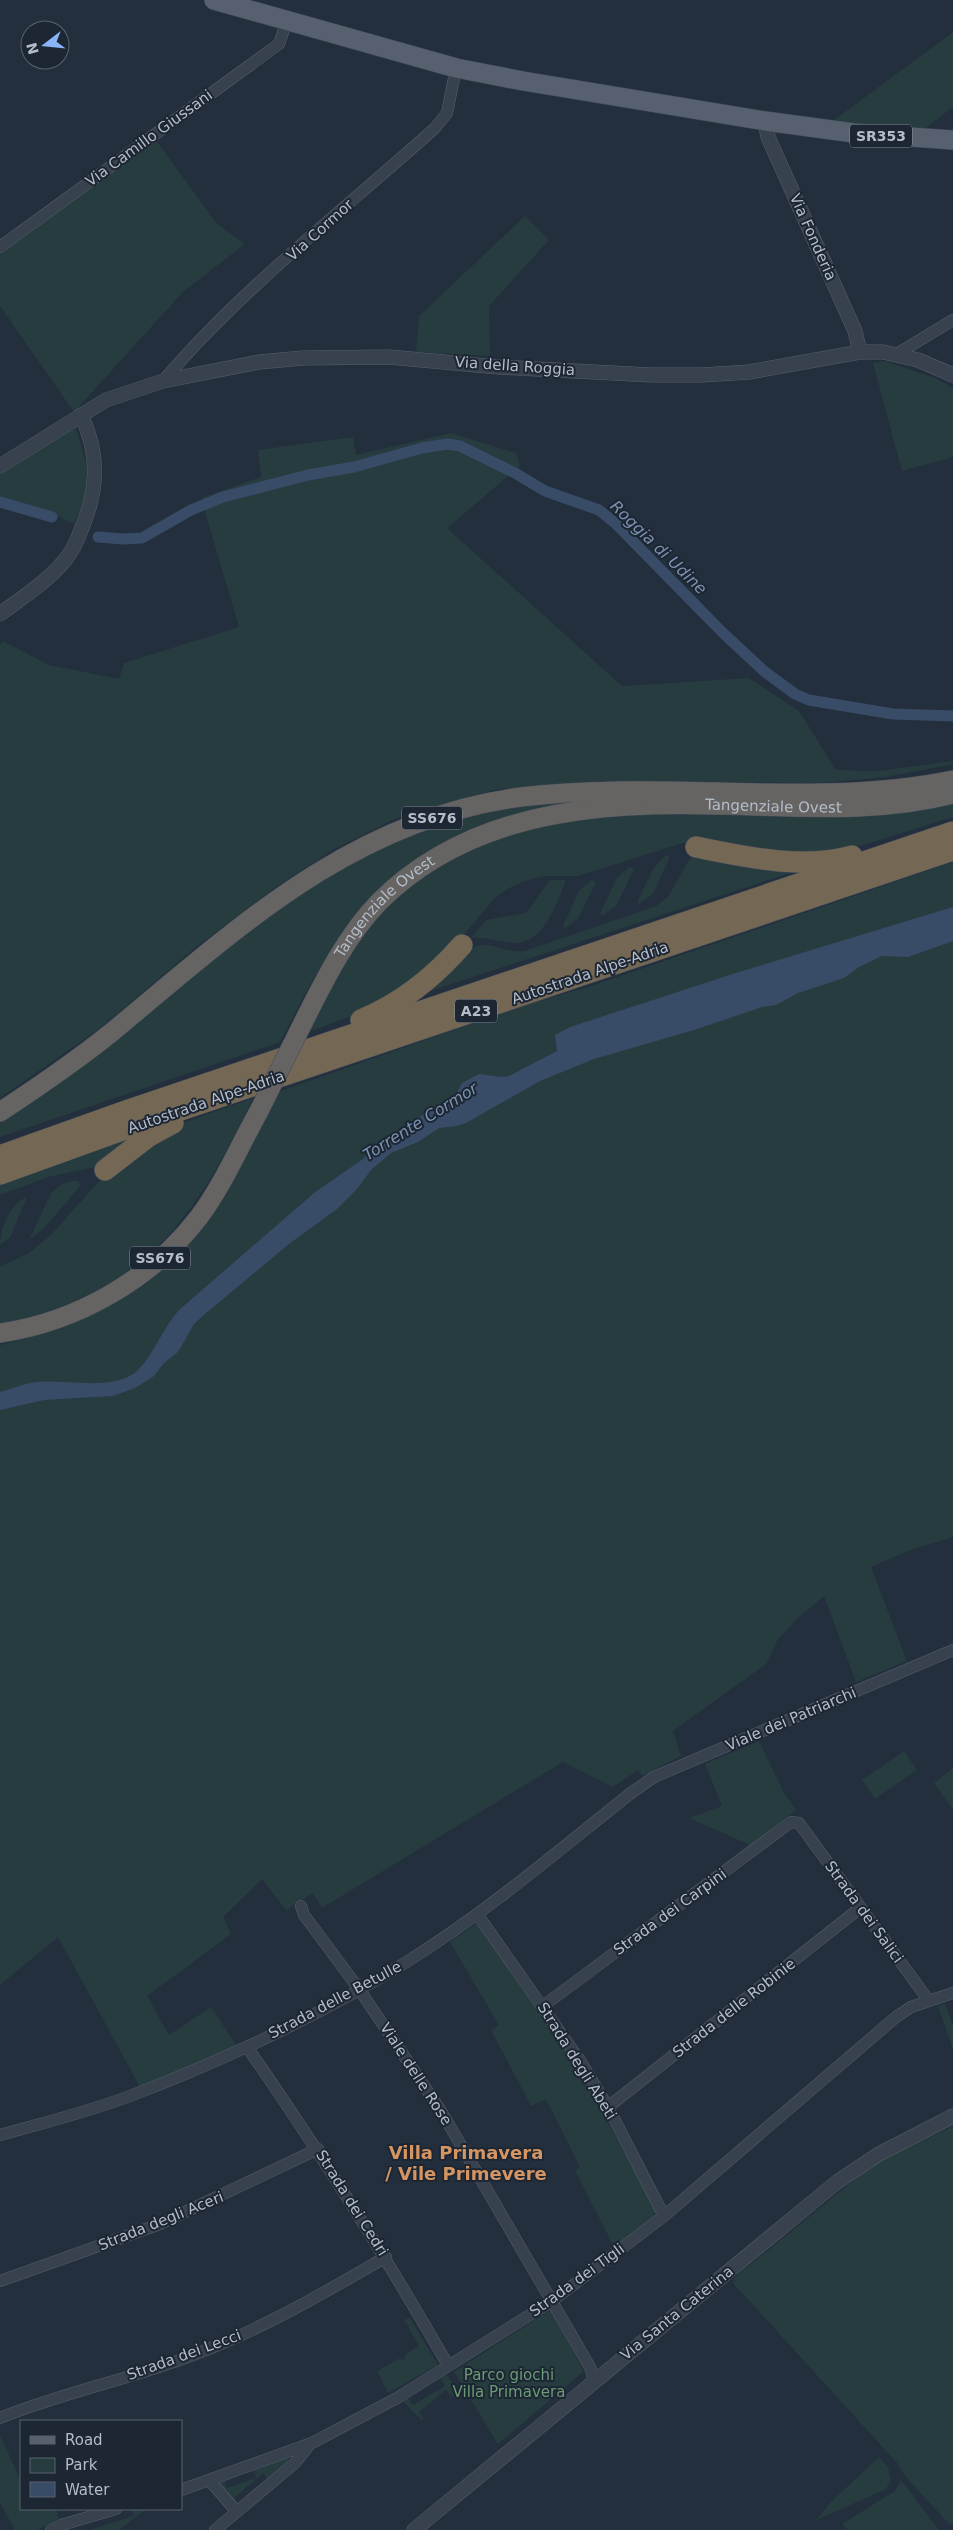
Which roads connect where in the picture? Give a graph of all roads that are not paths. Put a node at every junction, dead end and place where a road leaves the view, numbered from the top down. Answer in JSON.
{"nodes":[{"id":1,"x":214,"y":0,"type":"edge"},
{"id":2,"x":287,"y":20,"type":"junction"},
{"id":3,"x":456,"y":68,"type":"junction"},
{"id":4,"x":765,"y":121,"type":"junction"},
{"id":5,"x":953,"y":140,"type":"edge"},
{"id":6,"x":0,"y":247,"type":"edge"},
{"id":7,"x":953,"y":320,"type":"edge"},
{"id":8,"x":860,"y":352,"type":"junction"},
{"id":9,"x":897,"y":354,"type":"junction"},
{"id":10,"x":953,"y":376,"type":"edge"},
{"id":11,"x":163,"y":381,"type":"junction"},
{"id":12,"x":81,"y":415,"type":"junction"},
{"id":13,"x":0,"y":466,"type":"edge"},
{"id":14,"x":0,"y":614,"type":"edge"},
{"id":15,"x":953,"y":780,"type":"edge"},
{"id":16,"x":953,"y":794,"type":"edge"},
{"id":17,"x":953,"y":831,"type":"edge"},
{"id":18,"x":696,"y":847,"type":"dead end"},
{"id":19,"x":953,"y":850,"type":"edge"},
{"id":20,"x":462,"y":945,"type":"dead end"},
{"id":21,"x":232,"y":1076,"type":"junction"},
{"id":22,"x":255,"y":1085,"type":"junction"},
{"id":23,"x":0,"y":1112,"type":"edge"},
{"id":24,"x":0,"y":1156,"type":"edge"},
{"id":25,"x":105,"y":1170,"type":"dead end"},
{"id":26,"x":0,"y":1174,"type":"edge"},
{"id":27,"x":0,"y":1333,"type":"edge"},
{"id":28,"x":953,"y":1650,"type":"edge"},
{"id":29,"x":631,"y":1793,"type":"joint"},
{"id":30,"x":799,"y":1823,"type":"joint"},
{"id":31,"x":301,"y":1906,"type":"dead end"},
{"id":32,"x":860,"y":1908,"type":"junction"},
{"id":33,"x":477,"y":1914,"type":"junction"},
{"id":34,"x":358,"y":1989,"type":"junction"},
{"id":35,"x":953,"y":1993,"type":"edge"},
{"id":36,"x":929,"y":2001,"type":"junction"},
{"id":37,"x":542,"y":2006,"type":"junction"},
{"id":38,"x":247,"y":2047,"type":"junction"},
{"id":39,"x":608,"y":2108,"type":"junction"},
{"id":40,"x":953,"y":2116,"type":"edge"},
{"id":41,"x":0,"y":2134,"type":"edge"},
{"id":42,"x":318,"y":2150,"type":"junction"},
{"id":43,"x":664,"y":2216,"type":"junction"},
{"id":44,"x":386,"y":2257,"type":"junction"},
{"id":45,"x":0,"y":2281,"type":"edge"},
{"id":46,"x":552,"y":2302,"type":"junction"},
{"id":47,"x":448,"y":2365,"type":"junction"},
{"id":48,"x":594,"y":2380,"type":"junction"},
{"id":49,"x":0,"y":2418,"type":"edge"},
{"id":50,"x":310,"y":2444,"type":"junction"},
{"id":51,"x":210,"y":2481,"type":"junction"},
{"id":52,"x":182,"y":2490,"type":"edge"},
{"id":53,"x":113,"y":2510,"type":"edge"},
{"id":54,"x":237,"y":2512,"type":"junction"},
{"id":55,"x":51,"y":2530,"type":"edge"},
{"id":56,"x":215,"y":2530,"type":"edge"},
{"id":57,"x":414,"y":2530,"type":"edge"}],
"edges":[{"from":1,"to":2,"type":"main road"},
{"from":2,"to":3,"type":"main road"},
{"from":2,"to":6,"type":"street","name":"Via Camillo Giussani"},
{"from":3,"to":4,"type":"main road"},
{"from":3,"to":11,"type":"street","name":"Via Cormor"},
{"from":4,"to":5,"type":"main road","number":"SR353"},
{"from":4,"to":8,"type":"street","name":"Via Fonderia"},
{"from":7,"to":9,"type":"street"},
{"from":8,"to":9,"type":"street","name":"Via della Roggia"},
{"from":8,"to":11,"type":"street","name":"Via della Roggia"},
{"from":9,"to":10,"type":"street","name":"Via della Roggia"},
{"from":11,"to":12,"type":"street","name":"Via della Roggia"},
{"from":12,"to":13,"type":"street","name":"Via della Roggia"},
{"from":12,"to":14,"type":"street"},
{"from":15,"to":23,"type":"highway","name":"Tangenziale Ovest","number":"SS676"},
{"from":16,"to":27,"type":"highway","name":"Tangenziale Ovest","number":"SS676","bridge":true},
{"from":17,"to":18,"type":"highway"},
{"from":17,"to":21,"type":"highway","name":"Autostrada Alpe-Adria","number":"A23"},
{"from":19,"to":22,"type":"highway","name":"Autostrada Alpe-Adria","number":"A23"},
{"from":20,"to":21,"type":"highway"},
{"from":21,"to":24,"type":"highway","name":"Autostrada Alpe-Adria","number":"A23"},
{"from":22,"to":25,"type":"highway"},
{"from":22,"to":26,"type":"highway","name":"Autostrada Alpe-Adria","number":"A23"},
{"from":28,"to":29,"type":"street","name":"Viale dei Patriarchi"},
{"from":29,"to":33,"type":"street","name":"Strada delle Betulle"},
{"from":30,"to":32,"type":"street","name":"Strada dei Salici"},
{"from":30,"to":37,"type":"street","name":"Strada dei Carpini"},
{"from":31,"to":34,"type":"street","name":"Viale delle Rose"},
{"from":32,"to":36,"type":"street","name":"Strada dei Salici"},
{"from":32,"to":39,"type":"street","name":"Strada delle Robinie"},
{"from":33,"to":34,"type":"street","name":"Strada delle Betulle"},
{"from":33,"to":37,"type":"street","name":"Strada degli Abeti"},
{"from":34,"to":38,"type":"street","name":"Strada delle Betulle"},
{"from":34,"to":46,"type":"street","name":"Viale delle Rose"},
{"from":35,"to":36,"type":"street"},
{"from":36,"to":43,"type":"street","name":"Strada dei Tigli"},
{"from":37,"to":39,"type":"street","name":"Strada degli Abeti"},
{"from":38,"to":41,"type":"street","name":"Strada delle Betulle"},
{"from":38,"to":42,"type":"street","name":"Strada dei Cedri"},
{"from":39,"to":43,"type":"street","name":"Strada degli Abeti"},
{"from":40,"to":48,"type":"street","name":"Via Santa Caterina"},
{"from":42,"to":44,"type":"street","name":"Strada dei Cedri"},
{"from":42,"to":45,"type":"street","name":"Strada degli Aceri"},
{"from":43,"to":46,"type":"street","name":"Strada dei Tigli"},
{"from":44,"to":47,"type":"street","name":"Strada dei Cedri"},
{"from":44,"to":49,"type":"street","name":"Strada dei Lecci"},
{"from":46,"to":47,"type":"street","name":"Strada dei Tigli"},
{"from":46,"to":48,"type":"street","name":"Viale delle Rose"},
{"from":47,"to":50,"type":"street","name":"Strada dei Tigli"},
{"from":48,"to":57,"type":"street","name":"Via Santa Caterina"},
{"from":50,"to":51,"type":"street","name":"Strada dei Tigli"},
{"from":50,"to":54,"type":"street"},
{"from":51,"to":52,"type":"street","name":"Strada dei Tigli"},
{"from":51,"to":54,"type":"street"},
{"from":53,"to":55,"type":"street"},
{"from":54,"to":56,"type":"street"}]}
